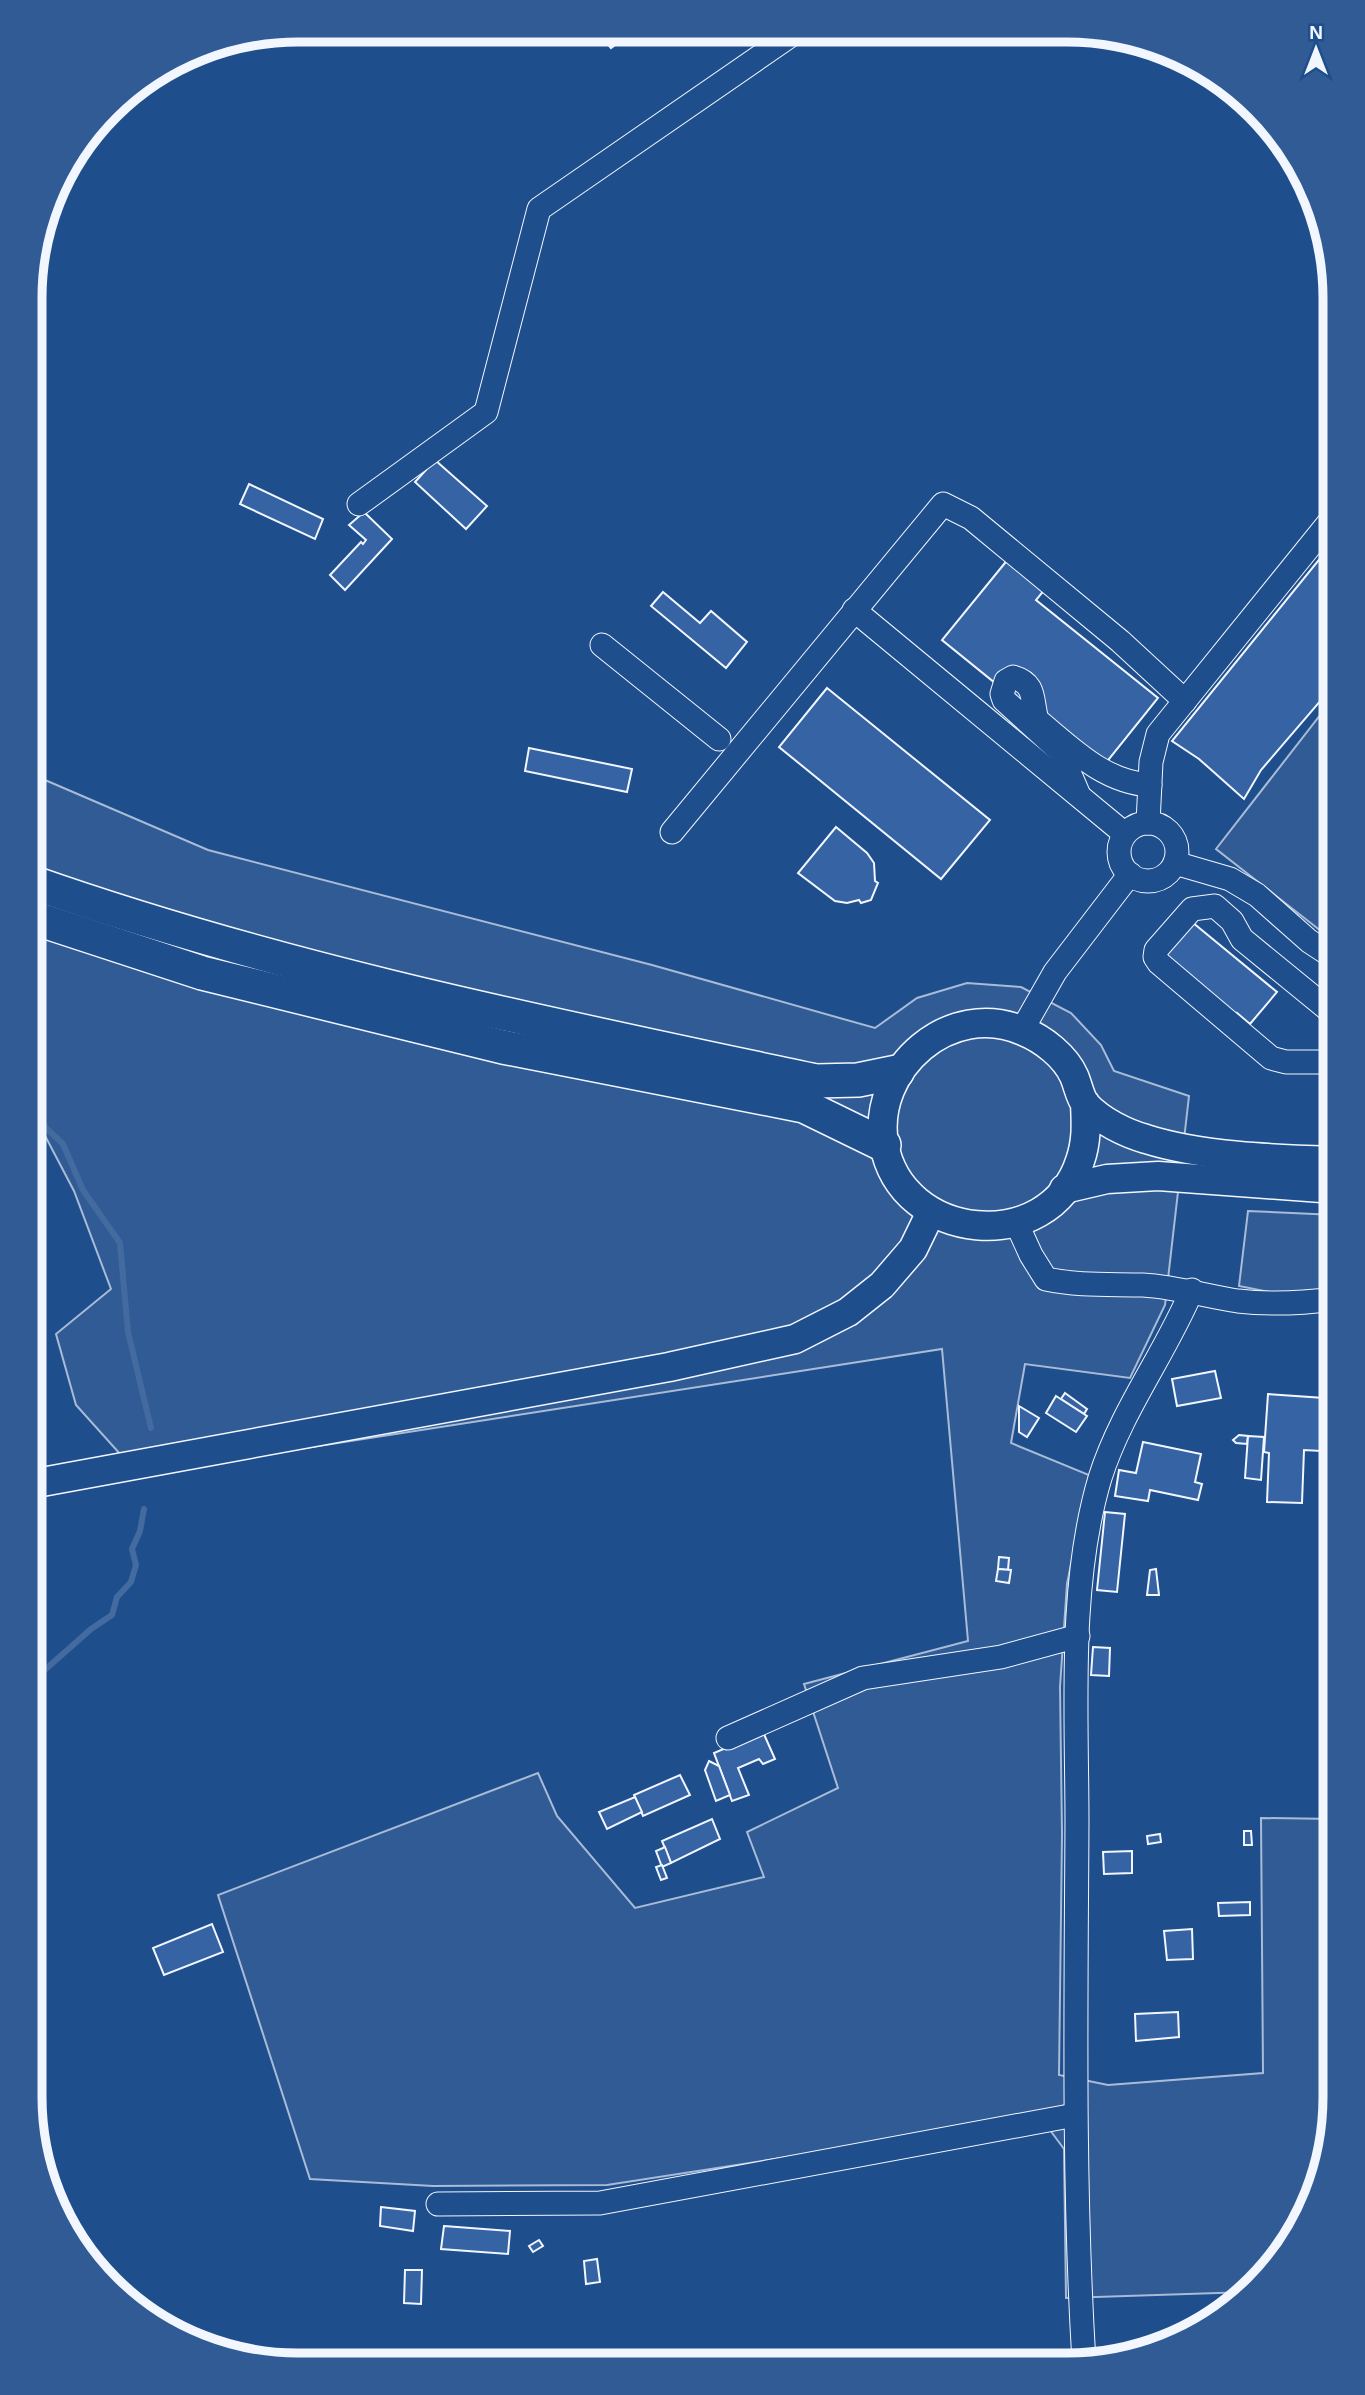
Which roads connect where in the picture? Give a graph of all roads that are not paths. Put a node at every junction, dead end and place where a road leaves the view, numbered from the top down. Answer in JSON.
{"nodes":[{"id":1,"x":781,"y":42,"type":"edge"},
{"id":2,"x":359,"y":504,"type":"dead end"},
{"id":3,"x":1323,"y":531,"type":"edge"},
{"id":4,"x":854,"y":610,"type":"junction"},
{"id":5,"x":602,"y":645,"type":"dead end"},
{"id":6,"x":1185,"y":701,"type":"junction"},
{"id":7,"x":719,"y":739,"type":"dead end"},
{"id":8,"x":1150,"y":785,"type":"junction"},
{"id":9,"x":1079,"y":796,"type":"junction"},
{"id":10,"x":1148,"y":823,"type":"junction"},
{"id":11,"x":672,"y":832,"type":"dead end"},
{"id":12,"x":1125,"y":834,"type":"junction"},
{"id":13,"x":1175,"y":863,"type":"junction"},
{"id":14,"x":1130,"y":874,"type":"junction"},
{"id":15,"x":42,"y":886,"type":"edge"},
{"id":16,"x":42,"y":921,"type":"edge"},
{"id":17,"x":1323,"y":950,"type":"edge"},
{"id":18,"x":1323,"y":1005,"type":"edge"},
{"id":19,"x":1022,"y":1030,"type":"junction"},
{"id":20,"x":1323,"y":1062,"type":"edge"},
{"id":21,"x":897,"y":1072,"type":"junction"},
{"id":22,"x":1085,"y":1103,"type":"junction"},
{"id":23,"x":884,"y":1145,"type":"junction"},
{"id":24,"x":1323,"y":1160,"type":"edge"},
{"id":25,"x":1323,"y":1188,"type":"edge"},
{"id":26,"x":1064,"y":1189,"type":"junction"},
{"id":27,"x":931,"y":1212,"type":"junction"},
{"id":28,"x":1016,"y":1223,"type":"junction"},
{"id":29,"x":1192,"y":1290,"type":"junction"},
{"id":30,"x":1323,"y":1299,"type":"edge"},
{"id":31,"x":42,"y":1482,"type":"edge"},
{"id":32,"x":1077,"y":1636,"type":"junction"},
{"id":33,"x":728,"y":1738,"type":"dead end"},
{"id":34,"x":1075,"y":2115,"type":"junction"},
{"id":35,"x":438,"y":2204,"type":"dead end"},
{"id":36,"x":1084,"y":2352,"type":"edge"}],
"edges":[{"from":1,"to":2,"type":"street"},
{"from":3,"to":6,"type":"street"},
{"from":4,"to":6,"type":"street"},
{"from":4,"to":9,"type":"street"},
{"from":4,"to":11,"type":"street"},
{"from":5,"to":7,"type":"street"},
{"from":6,"to":8,"type":"street"},
{"from":8,"to":9,"type":"street"},
{"from":8,"to":10,"type":"street"},
{"from":9,"to":12,"type":"street"},
{"from":10,"to":12,"type":"street"},
{"from":10,"to":13,"type":"street"},
{"from":12,"to":14,"type":"street"},
{"from":13,"to":14,"type":"street"},
{"from":13,"to":17,"type":"street"},
{"from":14,"to":19,"type":"street"},
{"from":15,"to":21,"type":"highway"},
{"from":16,"to":23,"type":"highway"},
{"from":18,"to":20,"type":"street"},
{"from":19,"to":21,"type":"main road"},
{"from":19,"to":22,"type":"main road"},
{"from":21,"to":23,"type":"main road"},
{"from":22,"to":24,"type":"main road"},
{"from":22,"to":26,"type":"main road"},
{"from":23,"to":27,"type":"main road"},
{"from":25,"to":26,"type":"main road"},
{"from":26,"to":28,"type":"main road"},
{"from":27,"to":28,"type":"main road"},
{"from":27,"to":31,"type":"main road"},
{"from":28,"to":29,"type":"street"},
{"from":29,"to":30,"type":"street"},
{"from":29,"to":32,"type":"street"},
{"from":32,"to":33,"type":"street"},
{"from":32,"to":34,"type":"street"},
{"from":34,"to":35,"type":"street"},
{"from":34,"to":36,"type":"street"}]}
